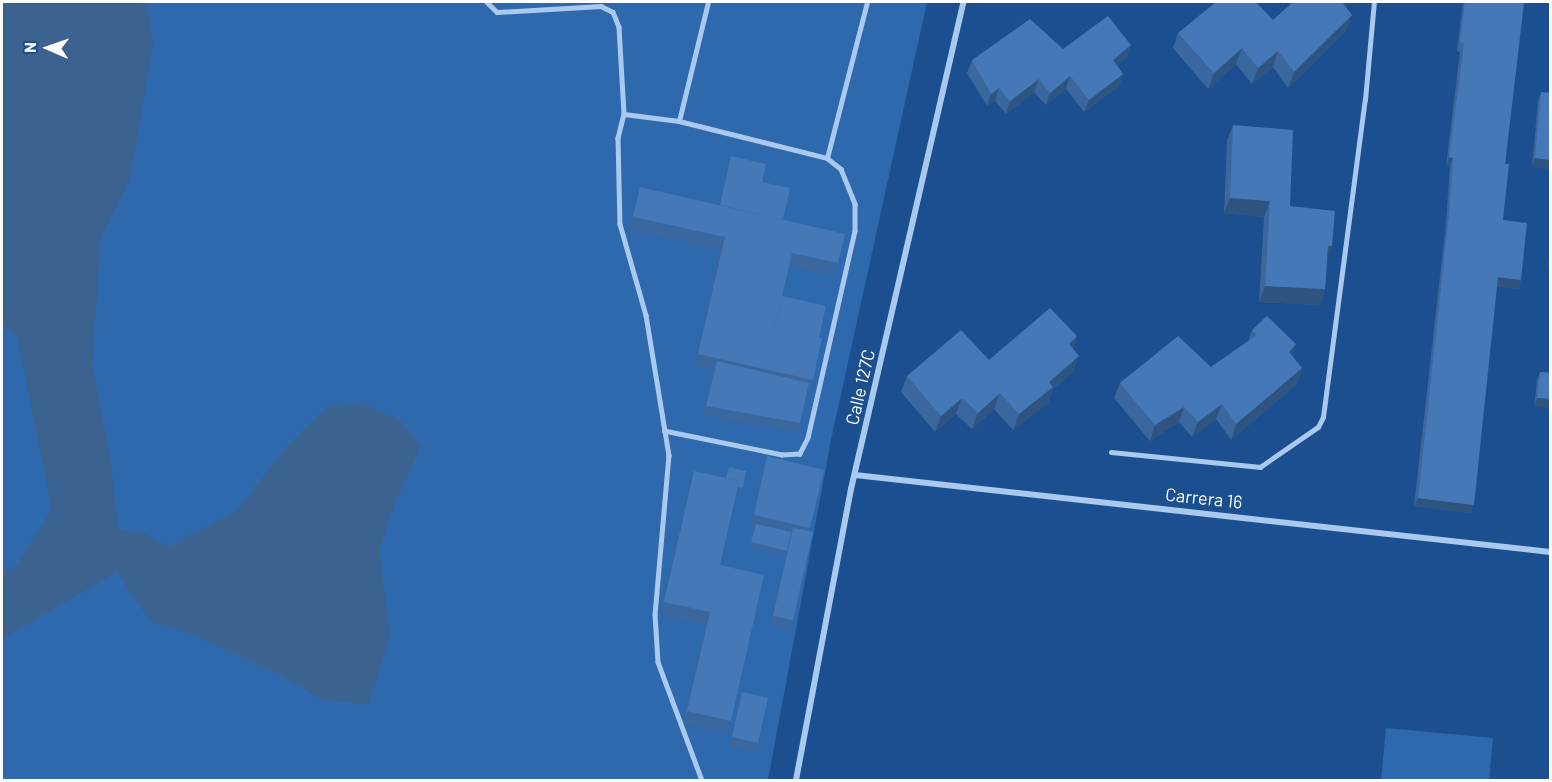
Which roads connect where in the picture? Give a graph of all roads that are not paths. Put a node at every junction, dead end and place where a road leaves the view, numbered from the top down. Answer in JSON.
{"nodes":[{"id":1,"x":487,"y":2,"type":"edge"},
{"id":2,"x":544,"y":2,"type":"edge"},
{"id":3,"x":708,"y":2,"type":"edge"},
{"id":4,"x":867,"y":2,"type":"edge"},
{"id":5,"x":963,"y":2,"type":"edge"},
{"id":6,"x":1374,"y":2,"type":"edge"},
{"id":7,"x":545,"y":8,"type":"junction"},
{"id":8,"x":624,"y":114,"type":"junction"},
{"id":9,"x":680,"y":122,"type":"junction"},
{"id":10,"x":827,"y":158,"type":"junction"},
{"id":11,"x":664,"y":431,"type":"junction"},
{"id":12,"x":1111,"y":452,"type":"dead end"},
{"id":13,"x":855,"y":475,"type":"junction"},
{"id":14,"x":1551,"y":552,"type":"edge"},
{"id":15,"x":702,"y":780,"type":"edge"},
{"id":16,"x":796,"y":780,"type":"edge"}],
"edges":[{"from":1,"to":7,"type":"lane"},
{"from":2,"to":7,"type":"lane"},
{"from":3,"to":9,"type":"lane"},
{"from":4,"to":10,"type":"lane"},
{"from":5,"to":13,"type":"street","name":"Calle 127C"},
{"from":6,"to":12,"type":"lane"},
{"from":7,"to":8,"type":"lane"},
{"from":8,"to":9,"type":"lane"},
{"from":8,"to":11,"type":"lane"},
{"from":9,"to":10,"type":"lane"},
{"from":10,"to":11,"type":"lane"},
{"from":11,"to":15,"type":"lane"},
{"from":13,"to":14,"type":"street","name":"Carrera 16"},
{"from":13,"to":16,"type":"street","name":"Calle 127C"}]}
